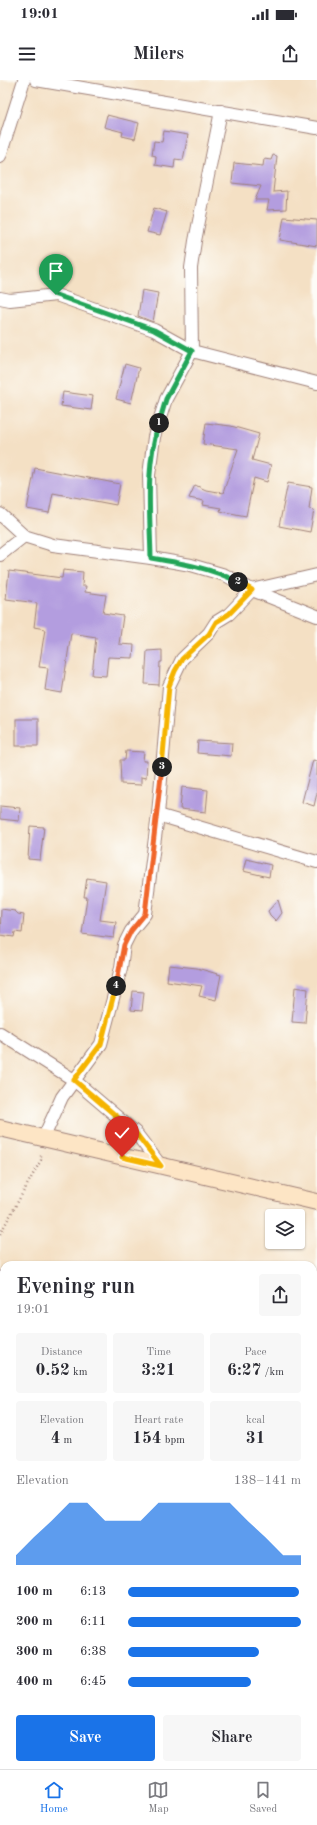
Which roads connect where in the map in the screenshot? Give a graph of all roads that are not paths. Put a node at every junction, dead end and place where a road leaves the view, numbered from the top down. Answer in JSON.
{"nodes":[{"id":1,"x":24,"y":80,"type":"edge"},
{"id":2,"x":36,"y":80,"type":"edge"},
{"id":3,"x":221,"y":111,"type":"junction"},
{"id":4,"x":317,"y":128,"type":"edge"},
{"id":5,"x":0,"y":156,"type":"edge"},
{"id":6,"x":0,"y":298,"type":"edge"},
{"id":7,"x":192,"y":351,"type":"junction"},
{"id":8,"x":317,"y":384,"type":"edge"},
{"id":9,"x":0,"y":514,"type":"edge"},
{"id":10,"x":24,"y":536,"type":"junction"},
{"id":11,"x":0,"y":555,"type":"edge"},
{"id":12,"x":151,"y":558,"type":"junction"},
{"id":13,"x":317,"y":575,"type":"edge"},
{"id":14,"x":252,"y":590,"type":"junction"},
{"id":15,"x":317,"y":616,"type":"edge"},
{"id":16,"x":158,"y":815,"type":"junction"},
{"id":17,"x":317,"y":862,"type":"edge"},
{"id":18,"x":0,"y":1033,"type":"edge"},
{"id":19,"x":74,"y":1080,"type":"junction"},
{"id":20,"x":0,"y":1128,"type":"edge"},
{"id":21,"x":43,"y":1139,"type":"junction"},
{"id":22,"x":161,"y":1166,"type":"junction"},
{"id":23,"x":317,"y":1202,"type":"edge"}],
"edges":[{"from":1,"to":5,"type":"street"},
{"from":2,"to":3,"type":"street"},
{"from":3,"to":4,"type":"street"},
{"from":3,"to":7,"type":"street"},
{"from":6,"to":7,"type":"street"},
{"from":7,"to":8,"type":"street"},
{"from":7,"to":12,"type":"street"},
{"from":9,"to":10,"type":"street"},
{"from":10,"to":11,"type":"street"},
{"from":10,"to":12,"type":"street"},
{"from":12,"to":14,"type":"street"},
{"from":13,"to":14,"type":"street"},
{"from":14,"to":15,"type":"street"},
{"from":14,"to":16,"type":"street"},
{"from":16,"to":17,"type":"street"},
{"from":16,"to":19,"type":"street"},
{"from":18,"to":19,"type":"street"},
{"from":19,"to":21,"type":"street"},
{"from":19,"to":22,"type":"street"},
{"from":20,"to":21,"type":"street"},
{"from":21,"to":22,"type":"street"},
{"from":22,"to":23,"type":"street"}]}
